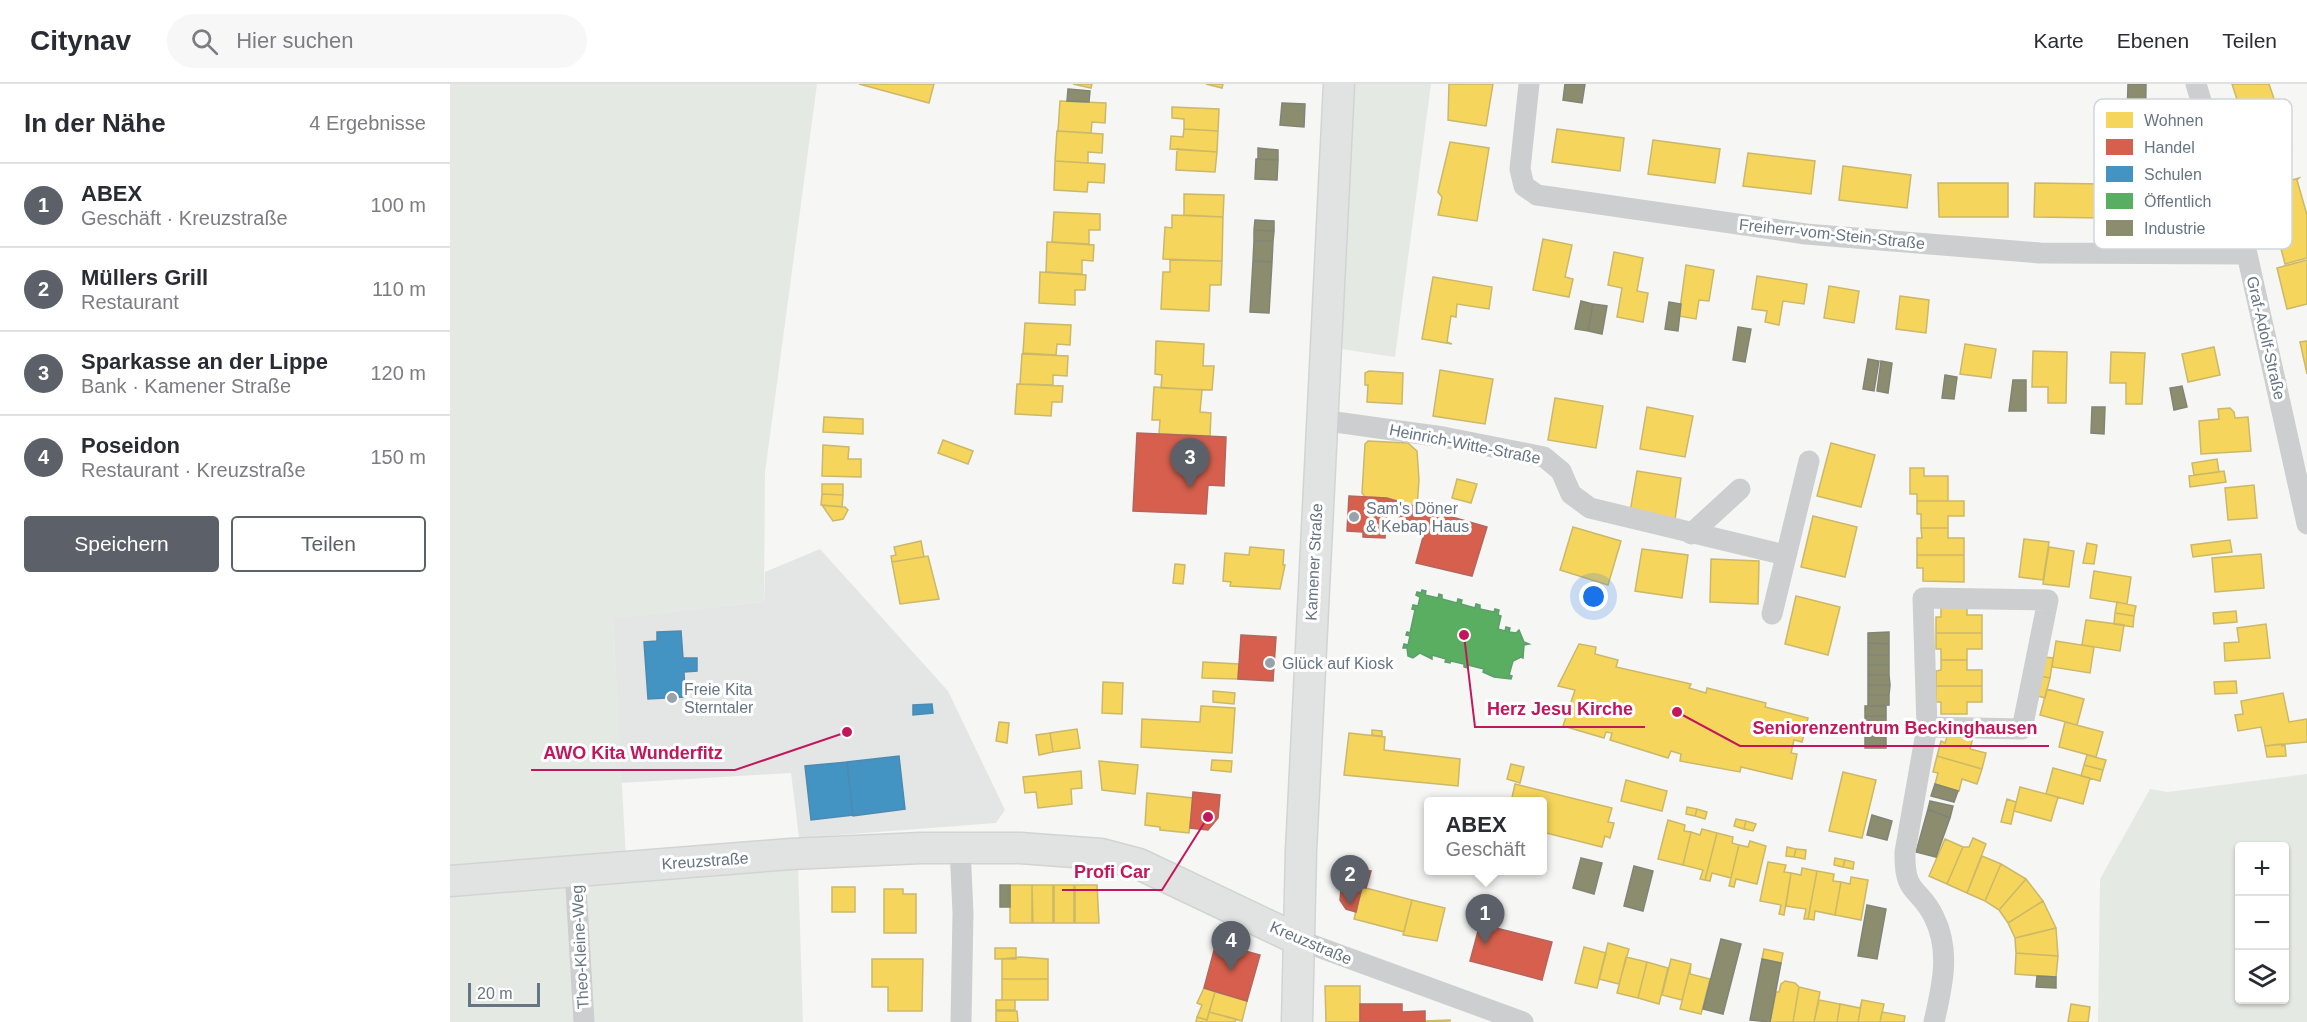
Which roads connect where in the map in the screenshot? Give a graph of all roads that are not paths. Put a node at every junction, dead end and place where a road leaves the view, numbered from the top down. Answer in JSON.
{"nodes":[{"id":1,"x":1529,"y":84,"type":"edge"},
{"id":2,"x":2196,"y":84,"type":"edge"},
{"id":3,"x":1338,"y":94,"type":"edge"},
{"id":4,"x":2200,"y":99,"type":"edge"},
{"id":5,"x":2246,"y":249,"type":"edge"},
{"id":6,"x":2247,"y":254,"type":"junction"},
{"id":7,"x":1321,"y":420,"type":"junction"},
{"id":8,"x":1809,"y":461,"type":"dead end"},
{"id":9,"x":1740,"y":489,"type":"dead end"},
{"id":10,"x":2307,"y":524,"type":"edge"},
{"id":11,"x":1691,"y":534,"type":"junction"},
{"id":12,"x":1785,"y":555,"type":"junction"},
{"id":13,"x":1772,"y":614,"type":"dead end"},
{"id":14,"x":1927,"y":727,"type":"junction"},
{"id":15,"x":960,"y":847,"type":"junction"},
{"id":16,"x":575,"y":871,"type":"junction"},
{"id":17,"x":450,"y":881,"type":"edge"},
{"id":18,"x":1299,"y":940,"type":"junction"},
{"id":19,"x":584,"y":1022,"type":"edge"},
{"id":20,"x":961,"y":1022,"type":"edge"},
{"id":21,"x":1297,"y":1022,"type":"edge"},
{"id":22,"x":1523,"y":1022,"type":"edge"},
{"id":23,"x":1934,"y":1022,"type":"edge"}],
"edges":[{"from":1,"to":6,"type":"street","name":"Freiherr-vom-Stein-Straße"},
{"from":2,"to":4,"type":"street","name":"Graf-Adolf-Straße"},
{"from":3,"to":7,"type":"main road","name":"Kamener Straße"},
{"from":5,"to":6,"type":"street","name":"Graf-Adolf-Straße"},
{"from":6,"to":10,"type":"street","name":"Graf-Adolf-Straße"},
{"from":7,"to":11,"type":"street","name":"Heinrich-Witte-Straße"},
{"from":7,"to":18,"type":"main road","name":"Kamener Straße"},
{"from":8,"to":12,"type":"street"},
{"from":9,"to":11,"type":"street"},
{"from":11,"to":12,"type":"street","name":"Heinrich-Witte-Straße"},
{"from":12,"to":13,"type":"street"},
{"from":14,"to":14,"type":"street"},
{"from":14,"to":23,"type":"street"},
{"from":15,"to":16,"type":"main road","name":"Kreuzstraße"},
{"from":15,"to":18,"type":"main road","name":"Kreuzstraße"},
{"from":15,"to":20,"type":"street"},
{"from":16,"to":17,"type":"main road","name":"Kreuzstraße"},
{"from":16,"to":19,"type":"street","name":"Theo-Kleine-Weg"},
{"from":18,"to":21,"type":"main road","name":"Kamener Straße"},
{"from":18,"to":22,"type":"street","name":"Kreuzstraße"}]}
